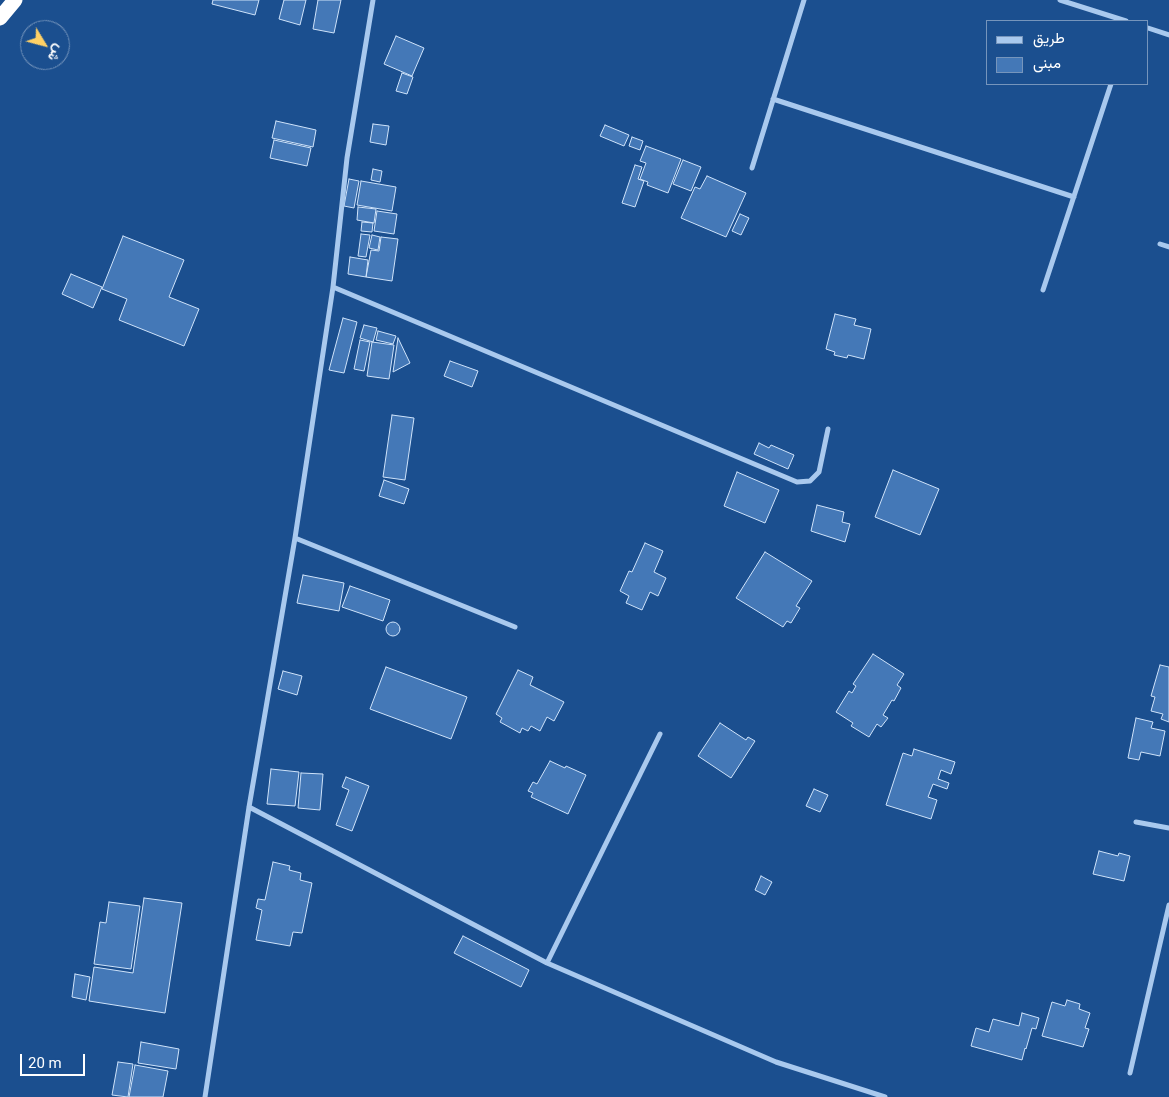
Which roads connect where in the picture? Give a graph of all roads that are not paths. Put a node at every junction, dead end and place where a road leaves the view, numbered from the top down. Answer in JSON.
{"nodes":[{"id":1,"x":15,"y":0,"type":"edge"},
{"id":2,"x":373,"y":0,"type":"edge"},
{"id":3,"x":804,"y":0,"type":"edge"},
{"id":4,"x":1060,"y":0,"type":"edge"},
{"id":5,"x":0,"y":18,"type":"edge"},
{"id":6,"x":1123,"y":20,"type":"edge"},
{"id":7,"x":1149,"y":28,"type":"edge"},
{"id":8,"x":1169,"y":35,"type":"edge"},
{"id":9,"x":1111,"y":85,"type":"edge"},
{"id":10,"x":774,"y":99,"type":"junction"},
{"id":11,"x":752,"y":168,"type":"dead end"},
{"id":12,"x":1074,"y":198,"type":"junction"},
{"id":13,"x":1160,"y":244,"type":"dead end"},
{"id":14,"x":1169,"y":247,"type":"edge"},
{"id":15,"x":333,"y":287,"type":"junction"},
{"id":16,"x":1043,"y":290,"type":"dead end"},
{"id":17,"x":828,"y":429,"type":"dead end"},
{"id":18,"x":295,"y":538,"type":"junction"},
{"id":19,"x":515,"y":627,"type":"dead end"},
{"id":20,"x":660,"y":734,"type":"dead end"},
{"id":21,"x":249,"y":807,"type":"junction"},
{"id":22,"x":1136,"y":822,"type":"dead end"},
{"id":23,"x":1169,"y":828,"type":"edge"},
{"id":24,"x":1169,"y":905,"type":"edge"},
{"id":25,"x":547,"y":963,"type":"junction"},
{"id":26,"x":1130,"y":1072,"type":"dead end"},
{"id":27,"x":204,"y":1097,"type":"edge"},
{"id":28,"x":885,"y":1097,"type":"edge"}],
"edges":[{"from":1,"to":5,"type":"highway"},
{"from":2,"to":15,"type":"street"},
{"from":3,"to":10,"type":"street"},
{"from":4,"to":6,"type":"street"},
{"from":7,"to":8,"type":"street"},
{"from":9,"to":12,"type":"street"},
{"from":10,"to":11,"type":"street"},
{"from":10,"to":12,"type":"street"},
{"from":12,"to":16,"type":"street"},
{"from":13,"to":14,"type":"street"},
{"from":15,"to":17,"type":"street"},
{"from":15,"to":18,"type":"street"},
{"from":18,"to":19,"type":"street"},
{"from":18,"to":21,"type":"street"},
{"from":20,"to":25,"type":"street"},
{"from":21,"to":25,"type":"street"},
{"from":21,"to":27,"type":"street"},
{"from":22,"to":23,"type":"street"},
{"from":24,"to":26,"type":"street"},
{"from":25,"to":28,"type":"street"}]}
